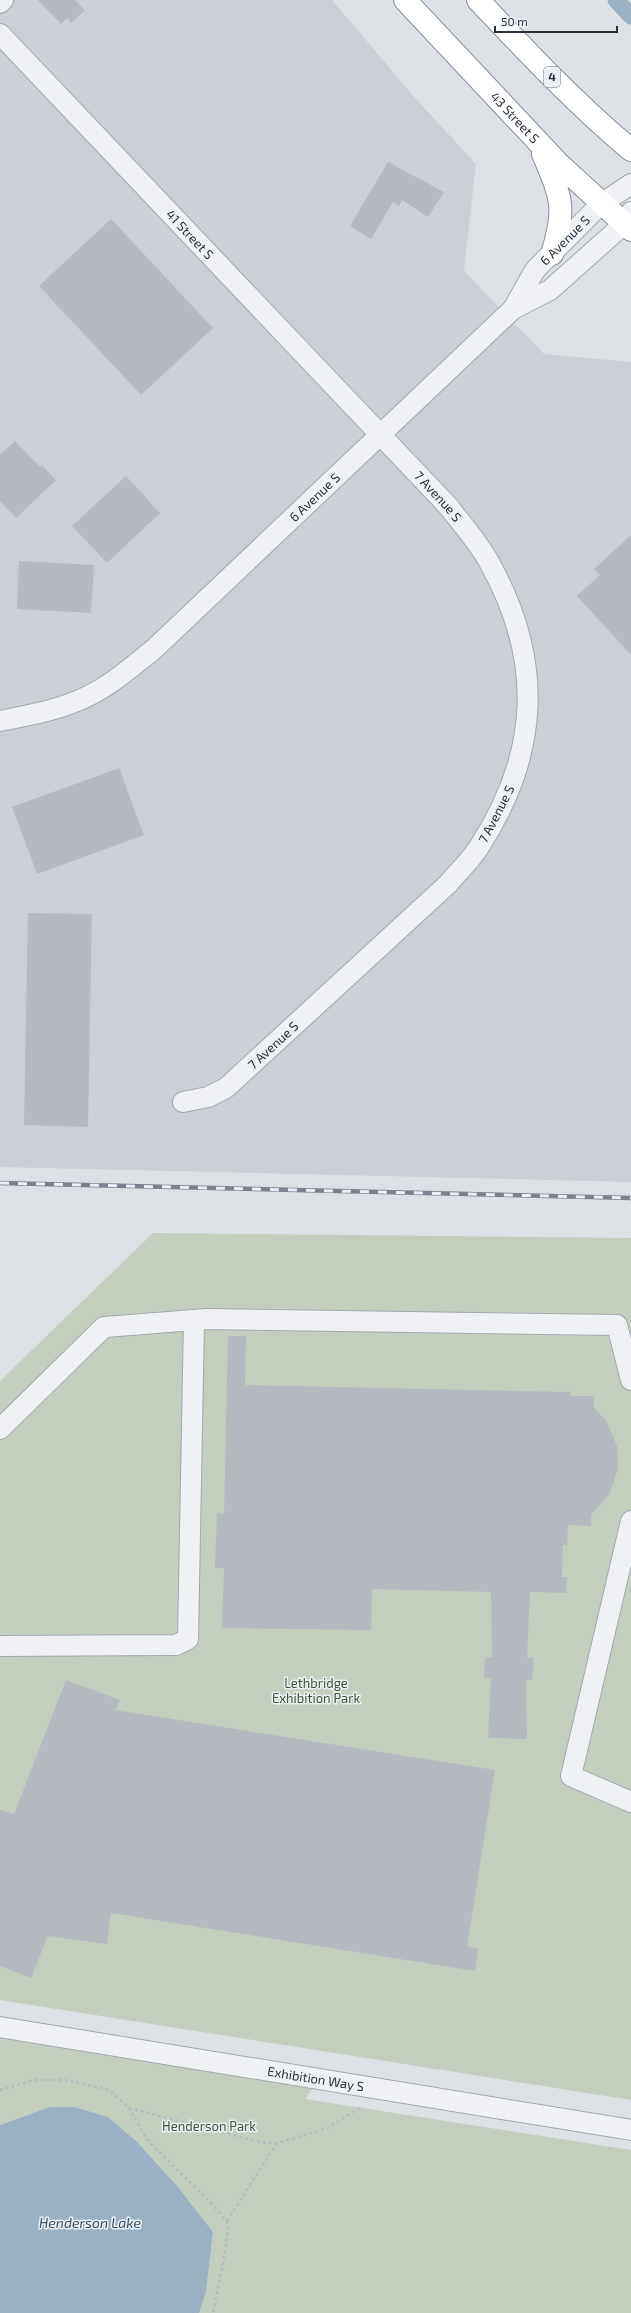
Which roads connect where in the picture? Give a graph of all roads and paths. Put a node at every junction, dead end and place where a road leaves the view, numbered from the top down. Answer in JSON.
{"nodes":[{"id":1,"x":3,"y":0,"type":"edge"},
{"id":2,"x":405,"y":0,"type":"edge"},
{"id":3,"x":478,"y":0,"type":"edge"},
{"id":4,"x":0,"y":3,"type":"edge"},
{"id":5,"x":0,"y":34,"type":"edge"},
{"id":6,"x":539,"y":143,"type":"junction"},
{"id":7,"x":631,"y":150,"type":"edge"},
{"id":8,"x":631,"y":184,"type":"edge"},
{"id":9,"x":601,"y":204,"type":"junction"},
{"id":10,"x":629,"y":222,"type":"edge"},
{"id":11,"x":552,"y":254,"type":"junction"},
{"id":12,"x":513,"y":309,"type":"junction"},
{"id":13,"x":380,"y":435,"type":"junction"},
{"id":14,"x":0,"y":721,"type":"edge"},
{"id":15,"x":183,"y":1102,"type":"dead end"},
{"id":16,"x":194,"y":1320,"type":"junction"},
{"id":17,"x":631,"y":1380,"type":"edge"},
{"id":18,"x":0,"y":1429,"type":"edge"},
{"id":19,"x":631,"y":1521,"type":"edge"},
{"id":20,"x":0,"y":1646,"type":"edge"},
{"id":21,"x":631,"y":1802,"type":"edge"},
{"id":22,"x":0,"y":2027,"type":"edge"},
{"id":23,"x":0,"y":2090,"type":"edge"},
{"id":24,"x":369,"y":2107,"type":"dead end"},
{"id":25,"x":129,"y":2108,"type":"junction"},
{"id":26,"x":631,"y":2130,"type":"edge"},
{"id":27,"x":277,"y":2143,"type":"junction"},
{"id":28,"x":227,"y":2222,"type":"junction"},
{"id":29,"x":213,"y":2313,"type":"edge"}],
"edges":[{"from":1,"to":4,"type":"street"},
{"from":2,"to":6,"type":"highway","name":"43 Street S"},
{"from":3,"to":7,"type":"highway","number":"4"},
{"from":5,"to":13,"type":"street","name":"41 Street S"},
{"from":6,"to":9,"type":"highway","name":"43 Street S"},
{"from":6,"to":11,"type":"highway"},
{"from":8,"to":9,"type":"street","name":"6 Avenue S"},
{"from":9,"to":10,"type":"highway","name":"43 Street S"},
{"from":9,"to":11,"type":"street","name":"6 Avenue S"},
{"from":10,"to":12,"type":"street","name":"6 Avenue S"},
{"from":11,"to":12,"type":"street","name":"6 Avenue S"},
{"from":12,"to":13,"type":"street","name":"6 Avenue S"},
{"from":13,"to":14,"type":"street","name":"6 Avenue S"},
{"from":13,"to":15,"type":"street","name":"7 Avenue S"},
{"from":16,"to":17,"type":"street"},
{"from":16,"to":18,"type":"street"},
{"from":16,"to":20,"type":"street"},
{"from":19,"to":21,"type":"street"},
{"from":22,"to":26,"type":"street","name":"Exhibition Way S"},
{"from":23,"to":25,"type":"path"},
{"from":24,"to":27,"type":"path"},
{"from":25,"to":27,"type":"path"},
{"from":25,"to":28,"type":"path"},
{"from":27,"to":28,"type":"path"},
{"from":28,"to":29,"type":"path"}]}
